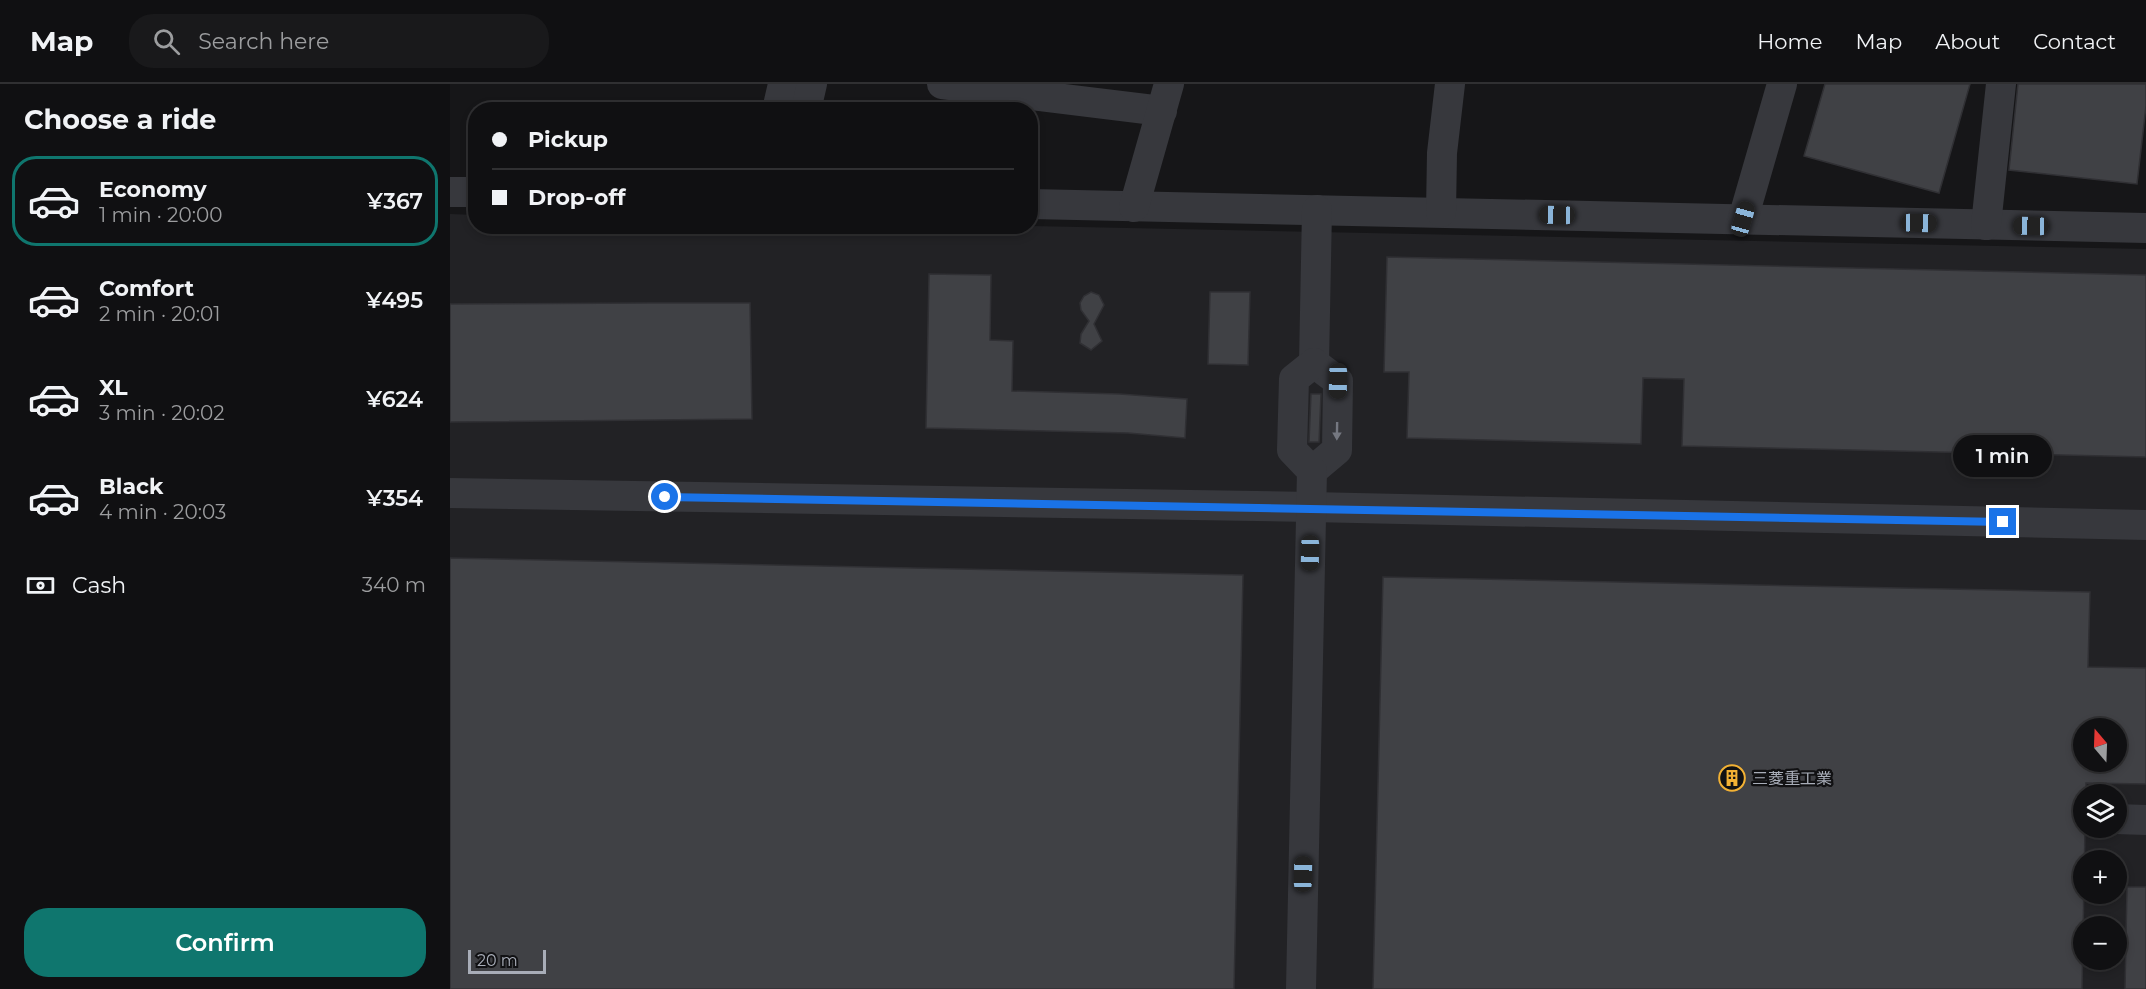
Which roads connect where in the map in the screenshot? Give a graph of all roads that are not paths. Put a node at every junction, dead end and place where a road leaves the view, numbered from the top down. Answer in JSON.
{"nodes":[{"id":1,"x":783,"y":84,"type":"edge"},
{"id":2,"x":812,"y":84,"type":"edge"},
{"id":3,"x":942,"y":84,"type":"edge"},
{"id":4,"x":1449,"y":84,"type":"edge"},
{"id":5,"x":1782,"y":84,"type":"edge"},
{"id":6,"x":2001,"y":84,"type":"edge"},
{"id":7,"x":1166,"y":97,"type":"edge"},
{"id":8,"x":779,"y":102,"type":"edge"},
{"id":9,"x":808,"y":102,"type":"edge"},
{"id":10,"x":450,"y":192,"type":"edge"},
{"id":11,"x":468,"y":192,"type":"edge"},
{"id":12,"x":1038,"y":204,"type":"edge"},
{"id":13,"x":1134,"y":207,"type":"junction"},
{"id":14,"x":1317,"y":210,"type":"junction"},
{"id":15,"x":1441,"y":212,"type":"junction"},
{"id":16,"x":1743,"y":219,"type":"junction"},
{"id":17,"x":1986,"y":225,"type":"junction"},
{"id":18,"x":2146,"y":228,"type":"edge"},
{"id":19,"x":1314,"y":363,"type":"junction"},
{"id":20,"x":1312,"y":471,"type":"junction"},
{"id":21,"x":450,"y":493,"type":"edge"},
{"id":22,"x":1311,"y":507,"type":"junction"},
{"id":23,"x":2146,"y":525,"type":"edge"},
{"id":24,"x":2127,"y":819,"type":"edge"},
{"id":25,"x":2146,"y":820,"type":"edge"},
{"id":26,"x":1301,"y":989,"type":"edge"}],
"edges":[{"from":1,"to":8,"type":"street"},
{"from":2,"to":9,"type":"street"},
{"from":3,"to":7,"type":"street"},
{"from":4,"to":15,"type":"street"},
{"from":5,"to":16,"type":"street"},
{"from":6,"to":17,"type":"street"},
{"from":7,"to":13,"type":"street"},
{"from":10,"to":11,"type":"street"},
{"from":12,"to":13,"type":"street"},
{"from":13,"to":14,"type":"street"},
{"from":14,"to":15,"type":"street"},
{"from":14,"to":19,"type":"street"},
{"from":15,"to":16,"type":"street"},
{"from":16,"to":17,"type":"street"},
{"from":17,"to":18,"type":"street"},
{"from":19,"to":20,"type":"street"},
{"from":19,"to":20,"type":"street","one_way":true},
{"from":20,"to":22,"type":"street"},
{"from":21,"to":22,"type":"street"},
{"from":22,"to":23,"type":"street"},
{"from":22,"to":26,"type":"street"},
{"from":24,"to":25,"type":"street"}]}
